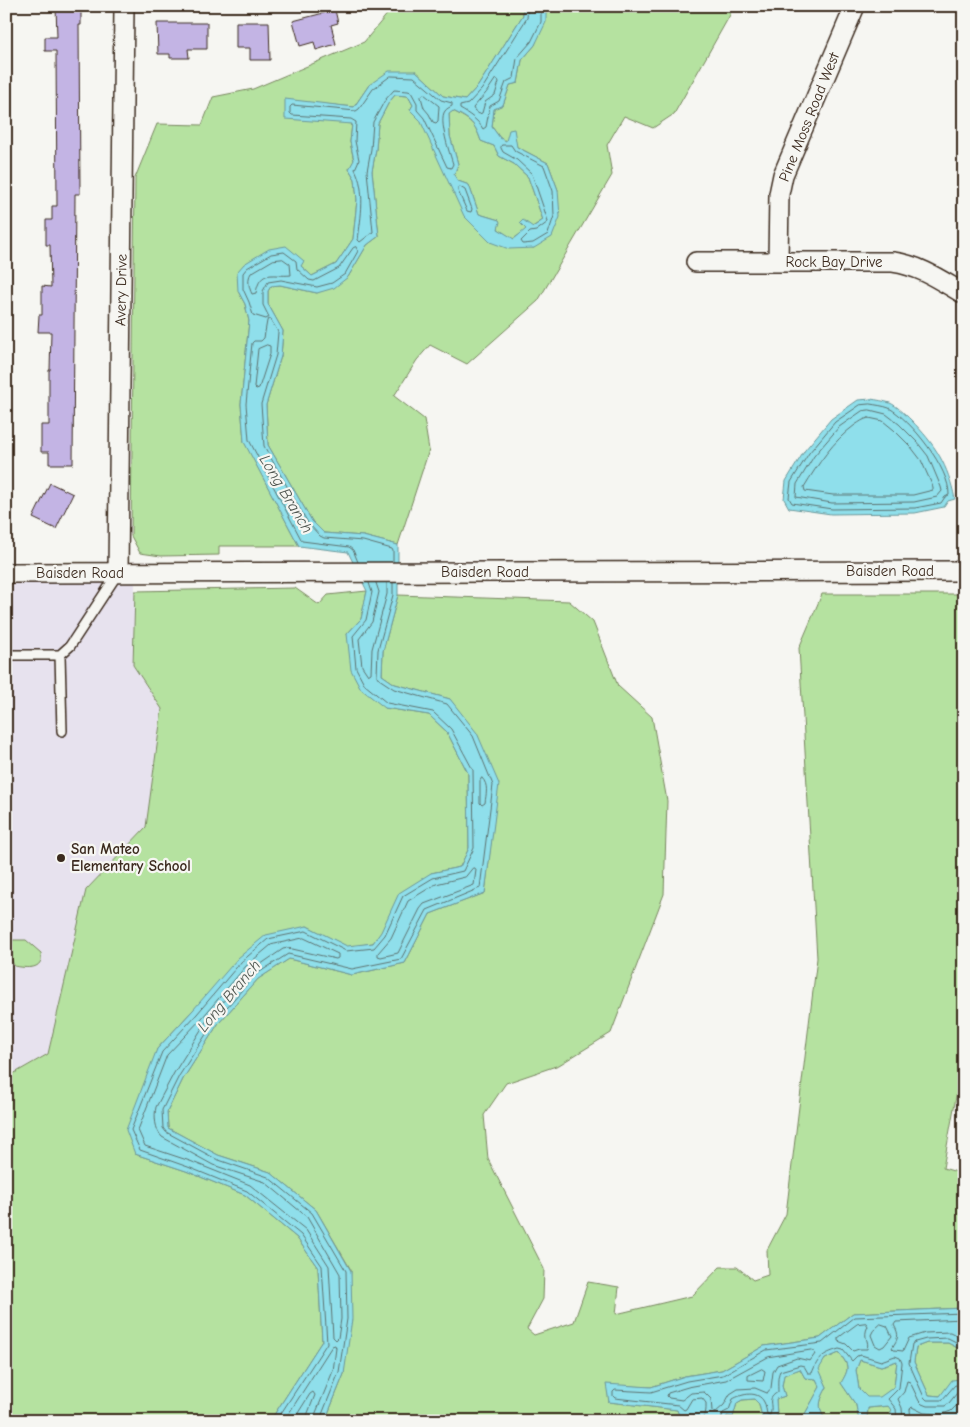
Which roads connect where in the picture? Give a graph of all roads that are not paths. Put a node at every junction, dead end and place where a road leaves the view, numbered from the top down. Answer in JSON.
{"nodes":[{"id":1,"x":124,"y":6,"type":"edge"},
{"id":2,"x":856,"y":6,"type":"edge"},
{"id":3,"x":696,"y":262,"type":"dead end"},
{"id":4,"x":778,"y":262,"type":"junction"},
{"id":5,"x":964,"y":294,"type":"edge"},
{"id":6,"x":964,"y":571,"type":"edge"},
{"id":7,"x":6,"y":573,"type":"edge"},
{"id":8,"x":118,"y":573,"type":"junction"},
{"id":9,"x":6,"y":655,"type":"edge"},
{"id":10,"x":60,"y":655,"type":"junction"},
{"id":11,"x":62,"y":731,"type":"dead end"}],
"edges":[{"from":1,"to":8,"type":"street","name":"Avery Drive"},
{"from":2,"to":4,"type":"street","name":"Pine Moss Road West"},
{"from":3,"to":4,"type":"street","name":"Rock Bay Drive"},
{"from":4,"to":5,"type":"street","name":"Rock Bay Drive"},
{"from":6,"to":8,"type":"street","name":"Baisden Road"},
{"from":7,"to":8,"type":"street","name":"Baisden Road"},
{"from":8,"to":10,"type":"lane"},
{"from":9,"to":10,"type":"lane"},
{"from":10,"to":11,"type":"lane"}]}
